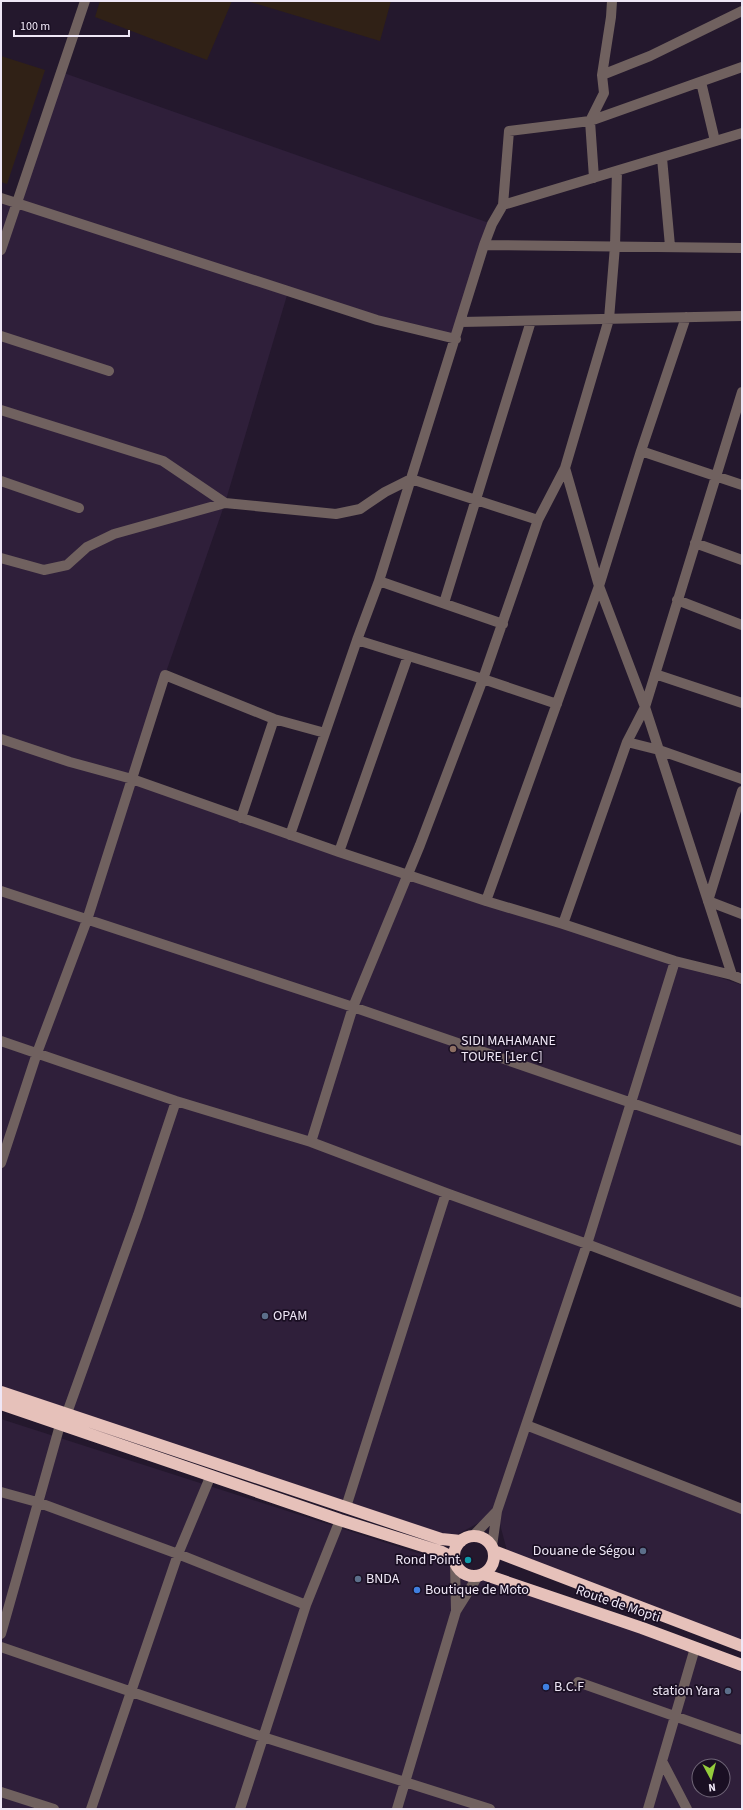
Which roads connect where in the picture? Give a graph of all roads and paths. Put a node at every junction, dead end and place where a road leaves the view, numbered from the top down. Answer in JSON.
{"nodes":[{"id":1,"x":85,"y":1,"type":"edge"},
{"id":2,"x":612,"y":1,"type":"edge"},
{"id":3,"x":742,"y":11,"type":"edge"},
{"id":4,"x":742,"y":67,"type":"edge"},
{"id":5,"x":602,"y":75,"type":"junction"},
{"id":6,"x":701,"y":82,"type":"junction"},
{"id":7,"x":590,"y":121,"type":"junction"},
{"id":8,"x":742,"y":133,"type":"edge"},
{"id":9,"x":715,"y":141,"type":"junction"},
{"id":10,"x":662,"y":158,"type":"junction"},
{"id":11,"x":617,"y":171,"type":"junction"},
{"id":12,"x":594,"y":178,"type":"junction"},
{"id":13,"x":1,"y":198,"type":"edge"},
{"id":14,"x":17,"y":203,"type":"junction"},
{"id":15,"x":503,"y":206,"type":"junction"},
{"id":16,"x":484,"y":245,"type":"junction"},
{"id":17,"x":615,"y":246,"type":"junction"},
{"id":18,"x":670,"y":246,"type":"junction"},
{"id":19,"x":742,"y":248,"type":"edge"},
{"id":20,"x":1,"y":250,"type":"edge"},
{"id":21,"x":742,"y":316,"type":"edge"},
{"id":22,"x":686,"y":317,"type":"junction"},
{"id":23,"x":610,"y":319,"type":"junction"},
{"id":24,"x":531,"y":320,"type":"junction"},
{"id":25,"x":461,"y":322,"type":"junction"},
{"id":26,"x":1,"y":336,"type":"edge"},
{"id":27,"x":456,"y":339,"type":"junction"},
{"id":28,"x":109,"y":371,"type":"dead end"},
{"id":29,"x":742,"y":392,"type":"edge"},
{"id":30,"x":1,"y":410,"type":"edge"},
{"id":31,"x":739,"y":414,"type":"edge"},
{"id":32,"x":641,"y":451,"type":"junction"},
{"id":33,"x":565,"y":468,"type":"junction"},
{"id":34,"x":716,"y":477,"type":"junction"},
{"id":35,"x":411,"y":479,"type":"junction"},
{"id":36,"x":1,"y":481,"type":"edge"},
{"id":37,"x":742,"y":485,"type":"edge"},
{"id":38,"x":475,"y":500,"type":"junction"},
{"id":39,"x":225,"y":503,"type":"junction"},
{"id":40,"x":79,"y":508,"type":"dead end"},
{"id":41,"x":538,"y":520,"type":"junction"},
{"id":42,"x":695,"y":543,"type":"junction"},
{"id":43,"x":1,"y":558,"type":"edge"},
{"id":44,"x":742,"y":560,"type":"edge"},
{"id":45,"x":379,"y":581,"type":"junction"},
{"id":46,"x":600,"y":586,"type":"junction"},
{"id":47,"x":678,"y":600,"type":"junction"},
{"id":48,"x":444,"y":603,"type":"junction"},
{"id":49,"x":503,"y":624,"type":"junction"},
{"id":50,"x":742,"y":625,"type":"edge"},
{"id":51,"x":357,"y":640,"type":"junction"},
{"id":52,"x":408,"y":656,"type":"junction"},
{"id":53,"x":655,"y":674,"type":"junction"},
{"id":54,"x":483,"y":679,"type":"junction"},
{"id":55,"x":742,"y":703,"type":"edge"},
{"id":56,"x":557,"y":704,"type":"junction"},
{"id":57,"x":645,"y":707,"type":"junction"},
{"id":58,"x":274,"y":719,"type":"junction"},
{"id":59,"x":325,"y":733,"type":"junction"},
{"id":60,"x":1,"y":739,"type":"edge"},
{"id":61,"x":627,"y":742,"type":"junction"},
{"id":62,"x":659,"y":750,"type":"junction"},
{"id":63,"x":742,"y":778,"type":"edge"},
{"id":64,"x":132,"y":779,"type":"junction"},
{"id":65,"x":742,"y":791,"type":"edge"},
{"id":66,"x":242,"y":818,"type":"junction"},
{"id":67,"x":290,"y":835,"type":"junction"},
{"id":68,"x":339,"y":852,"type":"junction"},
{"id":69,"x":408,"y":875,"type":"junction"},
{"id":70,"x":1,"y":891,"type":"edge"},
{"id":71,"x":708,"y":900,"type":"junction"},
{"id":72,"x":486,"y":901,"type":"junction"},
{"id":73,"x":742,"y":914,"type":"edge"},
{"id":74,"x":87,"y":920,"type":"junction"},
{"id":75,"x":564,"y":924,"type":"junction"},
{"id":76,"x":675,"y":962,"type":"junction"},
{"id":77,"x":732,"y":975,"type":"junction"},
{"id":78,"x":742,"y":979,"type":"edge"},
{"id":79,"x":353,"y":1007,"type":"junction"},
{"id":80,"x":1,"y":1041,"type":"edge"},
{"id":81,"x":37,"y":1054,"type":"junction"},
{"id":82,"x":176,"y":1101,"type":"junction"},
{"id":83,"x":632,"y":1104,"type":"junction"},
{"id":84,"x":742,"y":1141,"type":"edge"},
{"id":85,"x":311,"y":1142,"type":"junction"},
{"id":86,"x":1,"y":1163,"type":"edge"},
{"id":87,"x":446,"y":1193,"type":"junction"},
{"id":88,"x":587,"y":1244,"type":"junction"},
{"id":89,"x":742,"y":1303,"type":"edge"},
{"id":90,"x":1,"y":1392,"type":"edge"},
{"id":91,"x":1,"y":1404,"type":"edge"},
{"id":92,"x":66,"y":1413,"type":"junction"},
{"id":93,"x":60,"y":1425,"type":"junction"},
{"id":94,"x":526,"y":1425,"type":"junction"},
{"id":95,"x":210,"y":1475,"type":"junction"},
{"id":96,"x":1,"y":1492,"type":"edge"},
{"id":97,"x":37,"y":1502,"type":"junction"},
{"id":98,"x":346,"y":1507,"type":"junction"},
{"id":99,"x":742,"y":1509,"type":"edge"},
{"id":100,"x":496,"y":1511,"type":"junction"},
{"id":101,"x":340,"y":1520,"type":"junction"},
{"id":102,"x":473,"y":1536,"type":"junction"},
{"id":103,"x":461,"y":1541,"type":"junction"},
{"id":104,"x":493,"y":1548,"type":"junction"},
{"id":105,"x":178,"y":1554,"type":"junction"},
{"id":106,"x":454,"y":1561,"type":"junction"},
{"id":107,"x":480,"y":1575,"type":"junction"},
{"id":108,"x":306,"y":1605,"type":"junction"},
{"id":109,"x":456,"y":1611,"type":"junction"},
{"id":110,"x":1,"y":1634,"type":"edge"},
{"id":111,"x":742,"y":1646,"type":"edge"},
{"id":112,"x":1,"y":1647,"type":"edge"},
{"id":113,"x":695,"y":1648,"type":"junction"},
{"id":114,"x":742,"y":1665,"type":"edge"},
{"id":115,"x":578,"y":1682,"type":"dead end"},
{"id":116,"x":131,"y":1692,"type":"junction"},
{"id":117,"x":675,"y":1715,"type":"junction"},
{"id":118,"x":262,"y":1737,"type":"junction"},
{"id":119,"x":742,"y":1740,"type":"edge"},
{"id":120,"x":662,"y":1761,"type":"junction"},
{"id":121,"x":406,"y":1782,"type":"junction"},
{"id":122,"x":1,"y":1792,"type":"edge"},
{"id":123,"x":486,"y":1808,"type":"edge"},
{"id":124,"x":54,"y":1809,"type":"edge"},
{"id":125,"x":91,"y":1809,"type":"edge"},
{"id":126,"x":240,"y":1809,"type":"edge"},
{"id":127,"x":397,"y":1809,"type":"edge"},
{"id":128,"x":648,"y":1809,"type":"edge"},
{"id":129,"x":687,"y":1809,"type":"edge"}],
"edges":[{"from":1,"to":14,"type":"street"},
{"from":2,"to":5,"type":"street"},
{"from":3,"to":5,"type":"street"},
{"from":4,"to":6,"type":"street"},
{"from":5,"to":7,"type":"street"},
{"from":6,"to":7,"type":"street"},
{"from":6,"to":9,"type":"street"},
{"from":7,"to":12,"type":"street"},
{"from":7,"to":15,"type":"street"},
{"from":8,"to":9,"type":"street"},
{"from":9,"to":10,"type":"street"},
{"from":10,"to":11,"type":"street"},
{"from":10,"to":18,"type":"street"},
{"from":11,"to":12,"type":"street"},
{"from":11,"to":17,"type":"street"},
{"from":12,"to":15,"type":"street"},
{"from":13,"to":14,"type":"street"},
{"from":14,"to":20,"type":"street"},
{"from":14,"to":27,"type":"street"},
{"from":15,"to":16,"type":"street"},
{"from":16,"to":17,"type":"street"},
{"from":16,"to":25,"type":"street"},
{"from":17,"to":18,"type":"street"},
{"from":17,"to":23,"type":"street"},
{"from":18,"to":19,"type":"street"},
{"from":21,"to":22,"type":"street"},
{"from":22,"to":23,"type":"street"},
{"from":22,"to":32,"type":"street"},
{"from":23,"to":24,"type":"street"},
{"from":23,"to":33,"type":"street"},
{"from":24,"to":25,"type":"street"},
{"from":24,"to":38,"type":"street"},
{"from":25,"to":27,"type":"street"},
{"from":26,"to":28,"type":"street"},
{"from":27,"to":35,"type":"street"},
{"from":29,"to":31,"type":"street"},
{"from":30,"to":39,"type":"street"},
{"from":31,"to":34,"type":"street"},
{"from":32,"to":34,"type":"street"},
{"from":32,"to":46,"type":"street"},
{"from":33,"to":41,"type":"street"},
{"from":33,"to":46,"type":"street"},
{"from":34,"to":37,"type":"street"},
{"from":34,"to":42,"type":"street"},
{"from":35,"to":38,"type":"street"},
{"from":35,"to":39,"type":"street"},
{"from":35,"to":45,"type":"street"},
{"from":36,"to":40,"type":"street"},
{"from":38,"to":41,"type":"street"},
{"from":38,"to":48,"type":"street"},
{"from":39,"to":43,"type":"street"},
{"from":41,"to":49,"type":"street"},
{"from":42,"to":44,"type":"street"},
{"from":42,"to":47,"type":"street"},
{"from":45,"to":48,"type":"street"},
{"from":45,"to":51,"type":"street"},
{"from":46,"to":56,"type":"street"},
{"from":46,"to":57,"type":"street"},
{"from":47,"to":50,"type":"street"},
{"from":47,"to":53,"type":"street"},
{"from":48,"to":49,"type":"street"},
{"from":49,"to":54,"type":"street"},
{"from":51,"to":52,"type":"street"},
{"from":51,"to":59,"type":"street"},
{"from":52,"to":54,"type":"street"},
{"from":52,"to":68,"type":"street"},
{"from":53,"to":55,"type":"street"},
{"from":53,"to":57,"type":"street"},
{"from":54,"to":56,"type":"street"},
{"from":54,"to":69,"type":"street"},
{"from":56,"to":72,"type":"street"},
{"from":57,"to":61,"type":"street"},
{"from":57,"to":62,"type":"street"},
{"from":58,"to":59,"type":"street"},
{"from":58,"to":64,"type":"street"},
{"from":58,"to":66,"type":"street"},
{"from":59,"to":67,"type":"street"},
{"from":60,"to":64,"type":"street"},
{"from":61,"to":62,"type":"street"},
{"from":61,"to":75,"type":"street"},
{"from":62,"to":63,"type":"street"},
{"from":62,"to":71,"type":"street"},
{"from":64,"to":66,"type":"street"},
{"from":64,"to":74,"type":"street"},
{"from":65,"to":71,"type":"street"},
{"from":66,"to":67,"type":"street"},
{"from":67,"to":68,"type":"street"},
{"from":68,"to":69,"type":"street"},
{"from":69,"to":72,"type":"street"},
{"from":69,"to":79,"type":"street"},
{"from":70,"to":74,"type":"street"},
{"from":71,"to":73,"type":"street"},
{"from":71,"to":77,"type":"street"},
{"from":72,"to":75,"type":"street"},
{"from":74,"to":79,"type":"street"},
{"from":74,"to":81,"type":"street"},
{"from":75,"to":76,"type":"street"},
{"from":76,"to":77,"type":"street"},
{"from":76,"to":83,"type":"street"},
{"from":77,"to":78,"type":"street"},
{"from":79,"to":83,"type":"street"},
{"from":79,"to":85,"type":"street"},
{"from":80,"to":81,"type":"street"},
{"from":81,"to":82,"type":"street"},
{"from":81,"to":86,"type":"street"},
{"from":82,"to":85,"type":"street"},
{"from":82,"to":92,"type":"street"},
{"from":83,"to":84,"type":"street"},
{"from":83,"to":88,"type":"street"},
{"from":85,"to":87,"type":"street"},
{"from":87,"to":88,"type":"street"},
{"from":87,"to":98,"type":"street"},
{"from":88,"to":89,"type":"street"},
{"from":88,"to":94,"type":"street"},
{"from":90,"to":92,"type":"highway"},
{"from":91,"to":93,"type":"highway"},
{"from":92,"to":98,"type":"highway"},
{"from":93,"to":95,"type":"highway"},
{"from":93,"to":97,"type":"street"},
{"from":94,"to":99,"type":"street"},
{"from":94,"to":100,"type":"street"},
{"from":95,"to":101,"type":"highway"},
{"from":95,"to":105,"type":"street"},
{"from":96,"to":97,"type":"street"},
{"from":97,"to":105,"type":"street"},
{"from":97,"to":110,"type":"street"},
{"from":98,"to":103,"type":"highway"},
{"from":100,"to":102,"type":"street"},
{"from":100,"to":104,"type":"street"},
{"from":101,"to":106,"type":"highway"},
{"from":101,"to":108,"type":"street"},
{"from":102,"to":103,"type":"highway"},
{"from":102,"to":104,"type":"highway"},
{"from":103,"to":106,"type":"highway"},
{"from":104,"to":107,"type":"highway"},
{"from":104,"to":111,"type":"highway","name":"Route de Mopti"},
{"from":105,"to":108,"type":"street"},
{"from":105,"to":116,"type":"street"},
{"from":106,"to":107,"type":"highway"},
{"from":106,"to":109,"type":"street"},
{"from":107,"to":109,"type":"street"},
{"from":107,"to":113,"type":"highway","name":"Route de Mopti"},
{"from":108,"to":118,"type":"street"},
{"from":109,"to":121,"type":"street"},
{"from":112,"to":116,"type":"street"},
{"from":113,"to":114,"type":"highway","name":"Route de Mopti"},
{"from":113,"to":117,"type":"street"},
{"from":115,"to":117,"type":"street"},
{"from":116,"to":118,"type":"street"},
{"from":116,"to":125,"type":"street"},
{"from":117,"to":119,"type":"street"},
{"from":117,"to":120,"type":"street"},
{"from":118,"to":121,"type":"street"},
{"from":118,"to":126,"type":"street"},
{"from":120,"to":128,"type":"street"},
{"from":120,"to":129,"type":"street"},
{"from":121,"to":123,"type":"street"},
{"from":121,"to":127,"type":"street"},
{"from":122,"to":124,"type":"street"}]}
